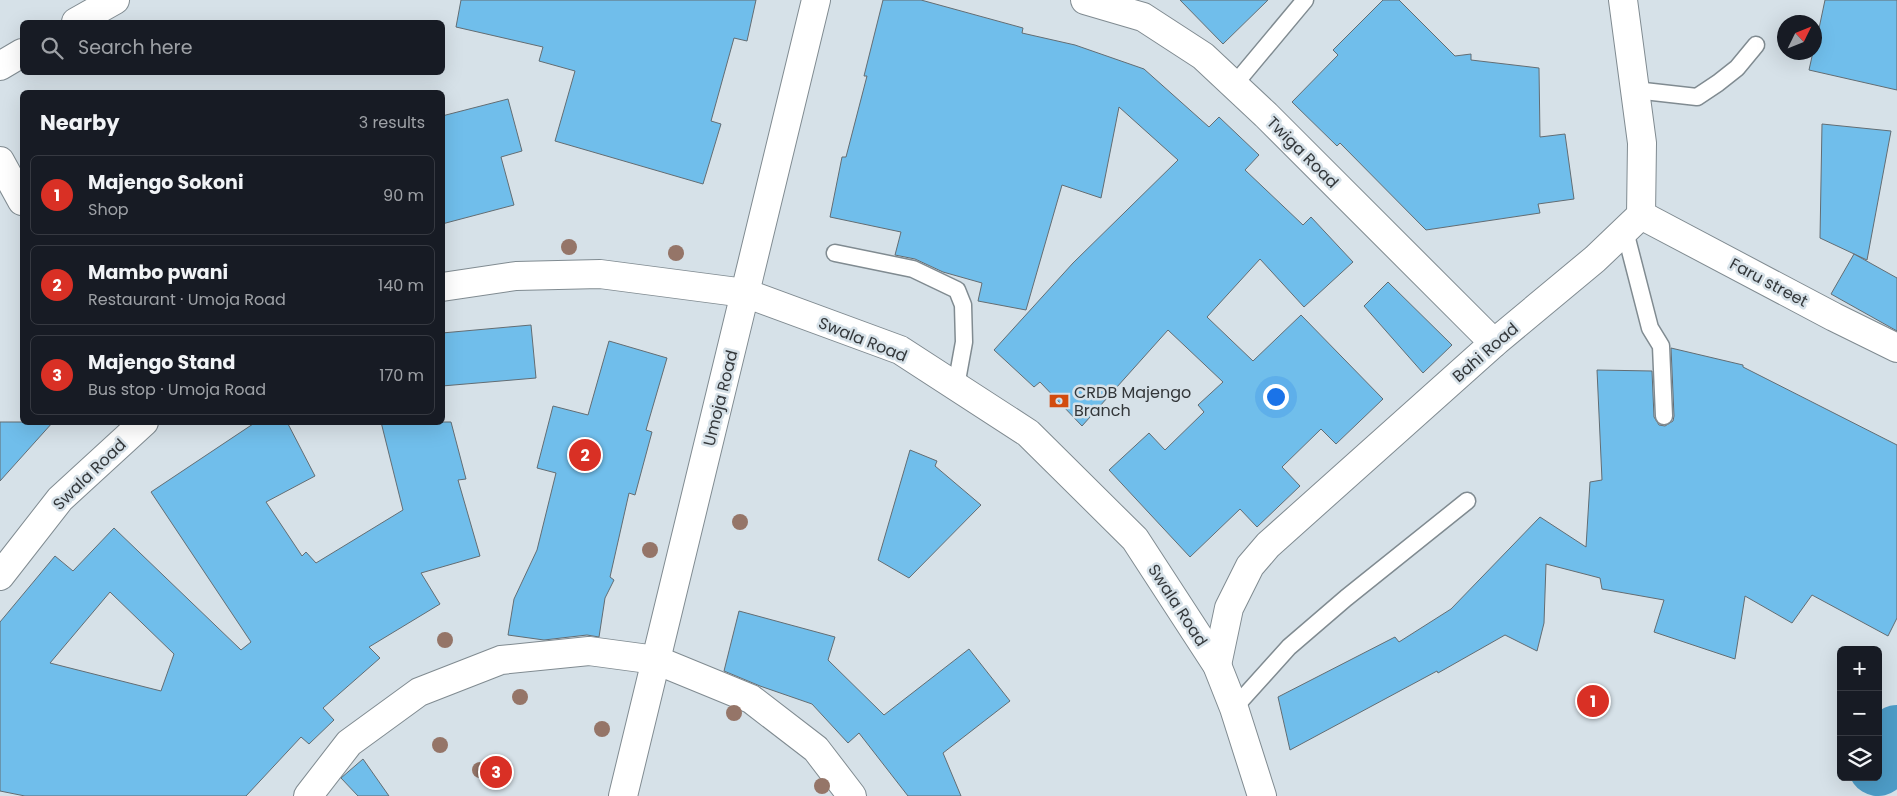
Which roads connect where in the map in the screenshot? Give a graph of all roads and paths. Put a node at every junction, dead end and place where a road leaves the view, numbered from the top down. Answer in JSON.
{"nodes":[{"id":1,"x":115,"y":0,"type":"edge"},
{"id":2,"x":816,"y":0,"type":"edge"},
{"id":3,"x":1085,"y":0,"type":"edge"},
{"id":4,"x":1305,"y":0,"type":"edge"},
{"id":5,"x":1623,"y":0,"type":"edge"},
{"id":6,"x":80,"y":20,"type":"edge"},
{"id":7,"x":1756,"y":45,"type":"dead end"},
{"id":8,"x":20,"y":54,"type":"edge"},
{"id":9,"x":0,"y":66,"type":"edge"},
{"id":10,"x":1234,"y":85,"type":"junction"},
{"id":11,"x":1635,"y":90,"type":"junction"},
{"id":12,"x":0,"y":161,"type":"edge"},
{"id":13,"x":20,"y":197,"type":"edge"},
{"id":14,"x":1633,"y":223,"type":"junction"},
{"id":15,"x":835,"y":253,"type":"dead end"},
{"id":16,"x":445,"y":287,"type":"edge"},
{"id":17,"x":745,"y":293,"type":"junction"},
{"id":18,"x":1494,"y":343,"type":"junction"},
{"id":19,"x":1897,"y":348,"type":"edge"},
{"id":20,"x":956,"y":386,"type":"junction"},
{"id":21,"x":1664,"y":416,"type":"dead end"},
{"id":22,"x":141,"y":425,"type":"edge"},
{"id":23,"x":1467,"y":501,"type":"dead end"},
{"id":24,"x":0,"y":576,"type":"edge"},
{"id":25,"x":656,"y":660,"type":"junction"},
{"id":26,"x":1217,"y":665,"type":"junction"},
{"id":27,"x":1234,"y":708,"type":"junction"},
{"id":28,"x":308,"y":796,"type":"edge"},
{"id":29,"x":623,"y":796,"type":"edge"},
{"id":30,"x":852,"y":796,"type":"edge"},
{"id":31,"x":1262,"y":796,"type":"edge"}],
"edges":[{"from":1,"to":6,"type":"street"},
{"from":2,"to":17,"type":"street","name":"Umoja Road"},
{"from":3,"to":10,"type":"street","name":"Twiga Road"},
{"from":4,"to":10,"type":"lane"},
{"from":5,"to":11,"type":"street"},
{"from":7,"to":11,"type":"lane"},
{"from":8,"to":9,"type":"street"},
{"from":10,"to":18,"type":"street","name":"Twiga Road"},
{"from":11,"to":14,"type":"street"},
{"from":12,"to":13,"type":"street"},
{"from":14,"to":18,"type":"street","name":"Bahi Road"},
{"from":14,"to":19,"type":"street","name":"Faru street"},
{"from":14,"to":21,"type":"lane"},
{"from":15,"to":20,"type":"lane"},
{"from":16,"to":17,"type":"street","name":"Swala Road"},
{"from":17,"to":20,"type":"street","name":"Swala Road"},
{"from":17,"to":25,"type":"street","name":"Umoja Road"},
{"from":18,"to":26,"type":"street","name":"Bahi Road"},
{"from":20,"to":26,"type":"street","name":"Swala Road"},
{"from":22,"to":24,"type":"street","name":"Swala Road"},
{"from":23,"to":27,"type":"lane"},
{"from":25,"to":28,"type":"street"},
{"from":25,"to":29,"type":"street","name":"Umoja Road"},
{"from":25,"to":30,"type":"street"},
{"from":26,"to":27,"type":"street","name":"Swala Road"},
{"from":27,"to":31,"type":"street","name":"Swala Road"}]}
